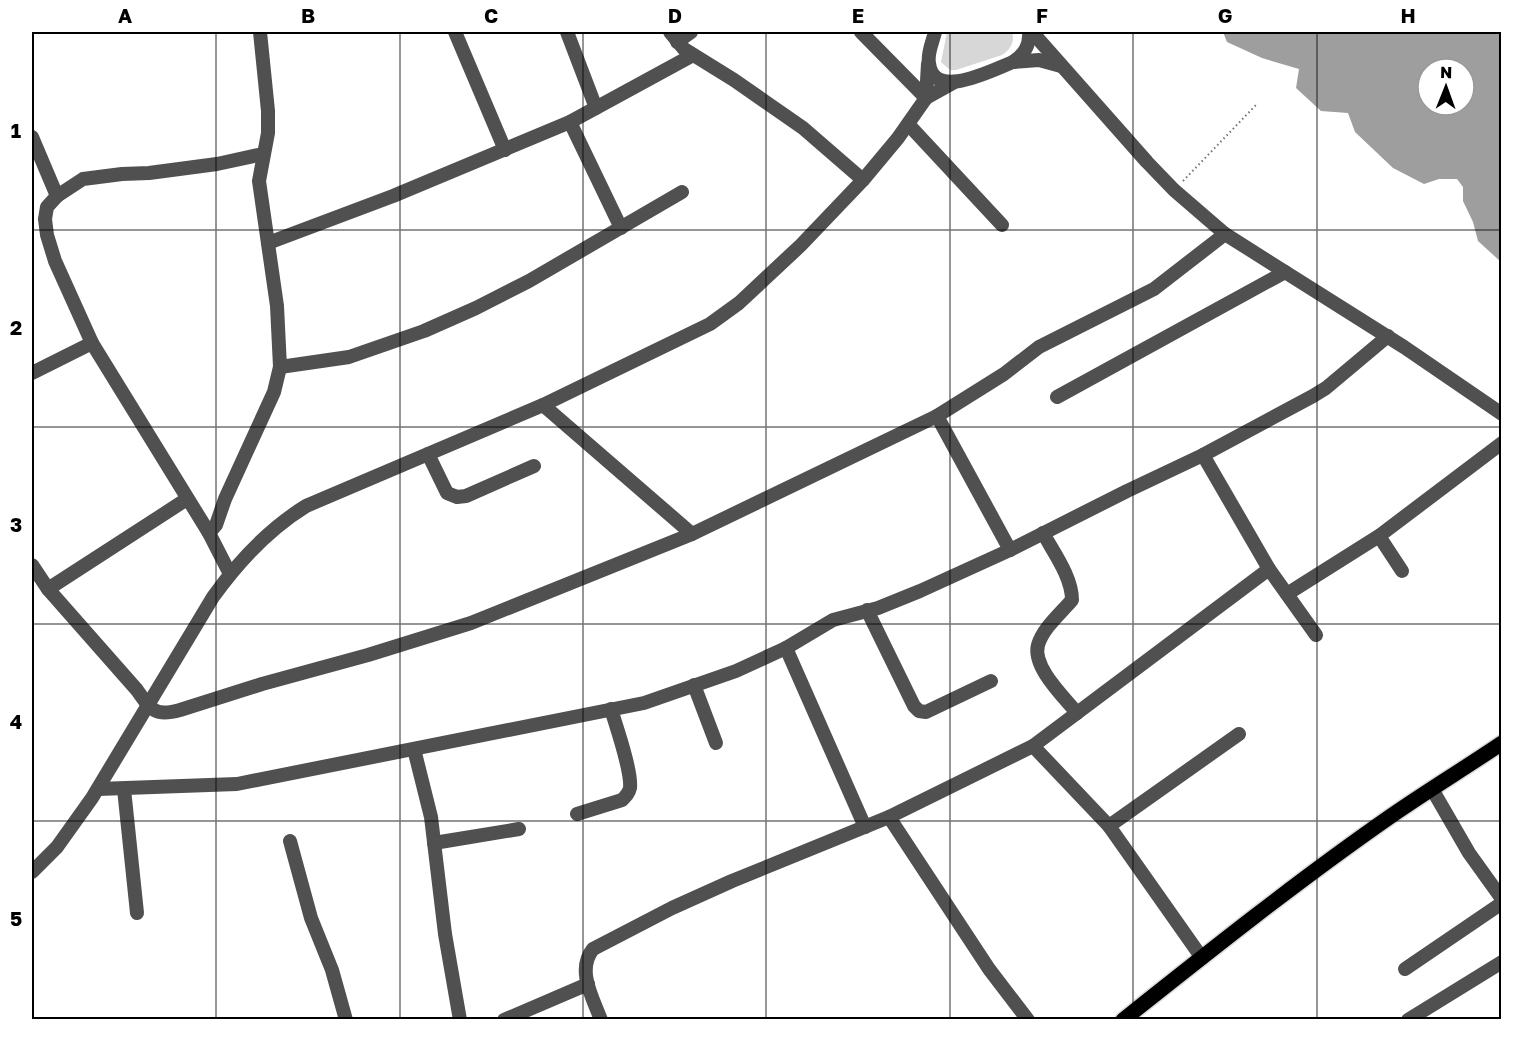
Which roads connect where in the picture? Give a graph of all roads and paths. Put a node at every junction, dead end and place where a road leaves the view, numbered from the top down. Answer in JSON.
{"nodes":[{"id":1,"x":260,"y":32,"type":"edge"},
{"id":2,"x":455,"y":32,"type":"edge"},
{"id":3,"x":567,"y":32,"type":"edge"},
{"id":4,"x":691,"y":32,"type":"edge"},
{"id":5,"x":861,"y":32,"type":"edge"},
{"id":6,"x":935,"y":32,"type":"edge"},
{"id":7,"x":1030,"y":32,"type":"edge"},
{"id":8,"x":673,"y":37,"type":"edge"},
{"id":9,"x":693,"y":55,"type":"junction"},
{"id":10,"x":928,"y":62,"type":"junction"},
{"id":11,"x":1013,"y":62,"type":"junction"},
{"id":12,"x":1062,"y":66,"type":"junction"},
{"id":13,"x":953,"y":83,"type":"junction"},
{"id":14,"x":926,"y":98,"type":"junction"},
{"id":15,"x":1256,"y":105,"type":"dead end"},
{"id":16,"x":596,"y":108,"type":"junction"},
{"id":17,"x":570,"y":122,"type":"junction"},
{"id":18,"x":908,"y":123,"type":"junction"},
{"id":19,"x":32,"y":137,"type":"edge"},
{"id":20,"x":505,"y":150,"type":"junction"},
{"id":21,"x":263,"y":154,"type":"junction"},
{"id":22,"x":863,"y":180,"type":"junction"},
{"id":23,"x":1174,"y":190,"type":"junction"},
{"id":24,"x":682,"y":192,"type":"dead end"},
{"id":25,"x":57,"y":196,"type":"junction"},
{"id":26,"x":1002,"y":225,"type":"dead end"},
{"id":27,"x":621,"y":228,"type":"junction"},
{"id":28,"x":1225,"y":234,"type":"junction"},
{"id":29,"x":268,"y":243,"type":"junction"},
{"id":30,"x":1285,"y":272,"type":"junction"},
{"id":31,"x":1388,"y":336,"type":"junction"},
{"id":32,"x":92,"y":343,"type":"junction"},
{"id":33,"x":280,"y":367,"type":"junction"},
{"id":34,"x":32,"y":373,"type":"edge"},
{"id":35,"x":1057,"y":397,"type":"dead end"},
{"id":36,"x":543,"y":405,"type":"junction"},
{"id":37,"x":1502,"y":414,"type":"edge"},
{"id":38,"x":938,"y":416,"type":"junction"},
{"id":39,"x":1502,"y":443,"type":"edge"},
{"id":40,"x":428,"y":454,"type":"junction"},
{"id":41,"x":1203,"y":455,"type":"junction"},
{"id":42,"x":534,"y":466,"type":"dead end"},
{"id":43,"x":187,"y":499,"type":"junction"},
{"id":44,"x":209,"y":532,"type":"junction"},
{"id":45,"x":1044,"y":533,"type":"junction"},
{"id":46,"x":692,"y":534,"type":"junction"},
{"id":47,"x":1379,"y":536,"type":"junction"},
{"id":48,"x":1010,"y":550,"type":"junction"},
{"id":49,"x":32,"y":565,"type":"edge"},
{"id":50,"x":1269,"y":569,"type":"junction"},
{"id":51,"x":1402,"y":571,"type":"dead end"},
{"id":52,"x":230,"y":574,"type":"junction"},
{"id":53,"x":48,"y":589,"type":"junction"},
{"id":54,"x":1287,"y":594,"type":"junction"},
{"id":55,"x":867,"y":610,"type":"junction"},
{"id":56,"x":1316,"y":635,"type":"dead end"},
{"id":57,"x":786,"y":648,"type":"junction"},
{"id":58,"x":991,"y":681,"type":"dead end"},
{"id":59,"x":694,"y":686,"type":"junction"},
{"id":60,"x":148,"y":706,"type":"junction"},
{"id":61,"x":611,"y":709,"type":"junction"},
{"id":62,"x":1077,"y":713,"type":"junction"},
{"id":63,"x":1239,"y":734,"type":"dead end"},
{"id":64,"x":716,"y":743,"type":"dead end"},
{"id":65,"x":1502,"y":743,"type":"edge"},
{"id":66,"x":1033,"y":746,"type":"junction"},
{"id":67,"x":414,"y":749,"type":"junction"},
{"id":68,"x":98,"y":789,"type":"junction"},
{"id":69,"x":124,"y":789,"type":"junction"},
{"id":70,"x":1432,"y":789,"type":"junction"},
{"id":71,"x":577,"y":814,"type":"dead end"},
{"id":72,"x":889,"y":817,"type":"junction"},
{"id":73,"x":1110,"y":826,"type":"junction"},
{"id":74,"x":866,"y":827,"type":"junction"},
{"id":75,"x":519,"y":829,"type":"dead end"},
{"id":76,"x":290,"y":841,"type":"dead end"},
{"id":77,"x":434,"y":843,"type":"junction"},
{"id":78,"x":32,"y":872,"type":"edge"},
{"id":79,"x":1502,"y":899,"type":"edge"},
{"id":80,"x":1502,"y":903,"type":"edge"},
{"id":81,"x":137,"y":913,"type":"dead end"},
{"id":82,"x":1202,"y":958,"type":"junction"},
{"id":83,"x":1502,"y":962,"type":"edge"},
{"id":84,"x":1405,"y":969,"type":"dead end"},
{"id":85,"x":588,"y":984,"type":"junction"},
{"id":86,"x":346,"y":1020,"type":"edge"},
{"id":87,"x":460,"y":1020,"type":"edge"},
{"id":88,"x":504,"y":1020,"type":"edge"},
{"id":89,"x":601,"y":1020,"type":"edge"},
{"id":90,"x":1028,"y":1020,"type":"edge"},
{"id":91,"x":1123,"y":1020,"type":"edge"},
{"id":92,"x":1408,"y":1020,"type":"edge"}],
"edges":[{"from":1,"to":21,"type":"street"},
{"from":2,"to":20,"type":"street"},
{"from":3,"to":16,"type":"street"},
{"from":4,"to":8,"type":"street"},
{"from":5,"to":14,"type":"street"},
{"from":6,"to":10,"type":"street"},
{"from":7,"to":11,"type":"street"},
{"from":7,"to":12,"type":"street"},
{"from":8,"to":9,"type":"street"},
{"from":9,"to":16,"type":"street"},
{"from":9,"to":22,"type":"street"},
{"from":10,"to":13,"type":"street"},
{"from":10,"to":14,"type":"street"},
{"from":11,"to":12,"type":"street"},
{"from":11,"to":13,"type":"street"},
{"from":12,"to":23,"type":"street"},
{"from":13,"to":14,"type":"street"},
{"from":14,"to":18,"type":"street"},
{"from":15,"to":23,"type":"path"},
{"from":16,"to":17,"type":"street"},
{"from":17,"to":20,"type":"street"},
{"from":17,"to":27,"type":"street"},
{"from":18,"to":22,"type":"street"},
{"from":18,"to":26,"type":"street"},
{"from":19,"to":25,"type":"street"},
{"from":20,"to":29,"type":"street"},
{"from":21,"to":25,"type":"street"},
{"from":21,"to":29,"type":"street"},
{"from":22,"to":36,"type":"street"},
{"from":23,"to":28,"type":"street"},
{"from":24,"to":27,"type":"street"},
{"from":25,"to":32,"type":"street"},
{"from":27,"to":33,"type":"street"},
{"from":28,"to":30,"type":"street"},
{"from":28,"to":38,"type":"street"},
{"from":29,"to":33,"type":"street"},
{"from":30,"to":31,"type":"street"},
{"from":30,"to":35,"type":"street"},
{"from":31,"to":37,"type":"street"},
{"from":31,"to":41,"type":"street"},
{"from":32,"to":34,"type":"street"},
{"from":32,"to":43,"type":"street"},
{"from":33,"to":44,"type":"street"},
{"from":36,"to":40,"type":"street"},
{"from":36,"to":46,"type":"street"},
{"from":38,"to":46,"type":"street"},
{"from":38,"to":48,"type":"street"},
{"from":39,"to":47,"type":"street"},
{"from":40,"to":42,"type":"street"},
{"from":40,"to":52,"type":"street"},
{"from":41,"to":45,"type":"street"},
{"from":41,"to":50,"type":"street"},
{"from":43,"to":44,"type":"street"},
{"from":43,"to":53,"type":"street"},
{"from":44,"to":52,"type":"street"},
{"from":45,"to":48,"type":"street"},
{"from":45,"to":62,"type":"street"},
{"from":46,"to":60,"type":"street"},
{"from":47,"to":51,"type":"street"},
{"from":47,"to":54,"type":"street"},
{"from":48,"to":55,"type":"street"},
{"from":49,"to":53,"type":"street"},
{"from":50,"to":54,"type":"street"},
{"from":50,"to":62,"type":"street"},
{"from":52,"to":60,"type":"street"},
{"from":53,"to":60,"type":"street"},
{"from":54,"to":56,"type":"street"},
{"from":55,"to":57,"type":"street"},
{"from":55,"to":58,"type":"street"},
{"from":57,"to":59,"type":"street"},
{"from":57,"to":74,"type":"street"},
{"from":59,"to":61,"type":"street"},
{"from":59,"to":64,"type":"street"},
{"from":60,"to":68,"type":"street"},
{"from":61,"to":67,"type":"street"},
{"from":61,"to":71,"type":"street"},
{"from":62,"to":66,"type":"street"},
{"from":63,"to":73,"type":"street"},
{"from":65,"to":70,"type":"main road"},
{"from":66,"to":72,"type":"street"},
{"from":66,"to":73,"type":"street"},
{"from":67,"to":69,"type":"street"},
{"from":67,"to":77,"type":"street"},
{"from":68,"to":69,"type":"street"},
{"from":68,"to":78,"type":"street"},
{"from":69,"to":81,"type":"street"},
{"from":70,"to":79,"type":"street"},
{"from":70,"to":82,"type":"main road"},
{"from":72,"to":74,"type":"street"},
{"from":72,"to":90,"type":"street"},
{"from":73,"to":82,"type":"street"},
{"from":74,"to":85,"type":"street"},
{"from":75,"to":77,"type":"street"},
{"from":76,"to":86,"type":"street"},
{"from":77,"to":87,"type":"street"},
{"from":80,"to":84,"type":"street"},
{"from":82,"to":91,"type":"main road"},
{"from":83,"to":92,"type":"street"},
{"from":85,"to":88,"type":"street"},
{"from":85,"to":89,"type":"street"}]}
